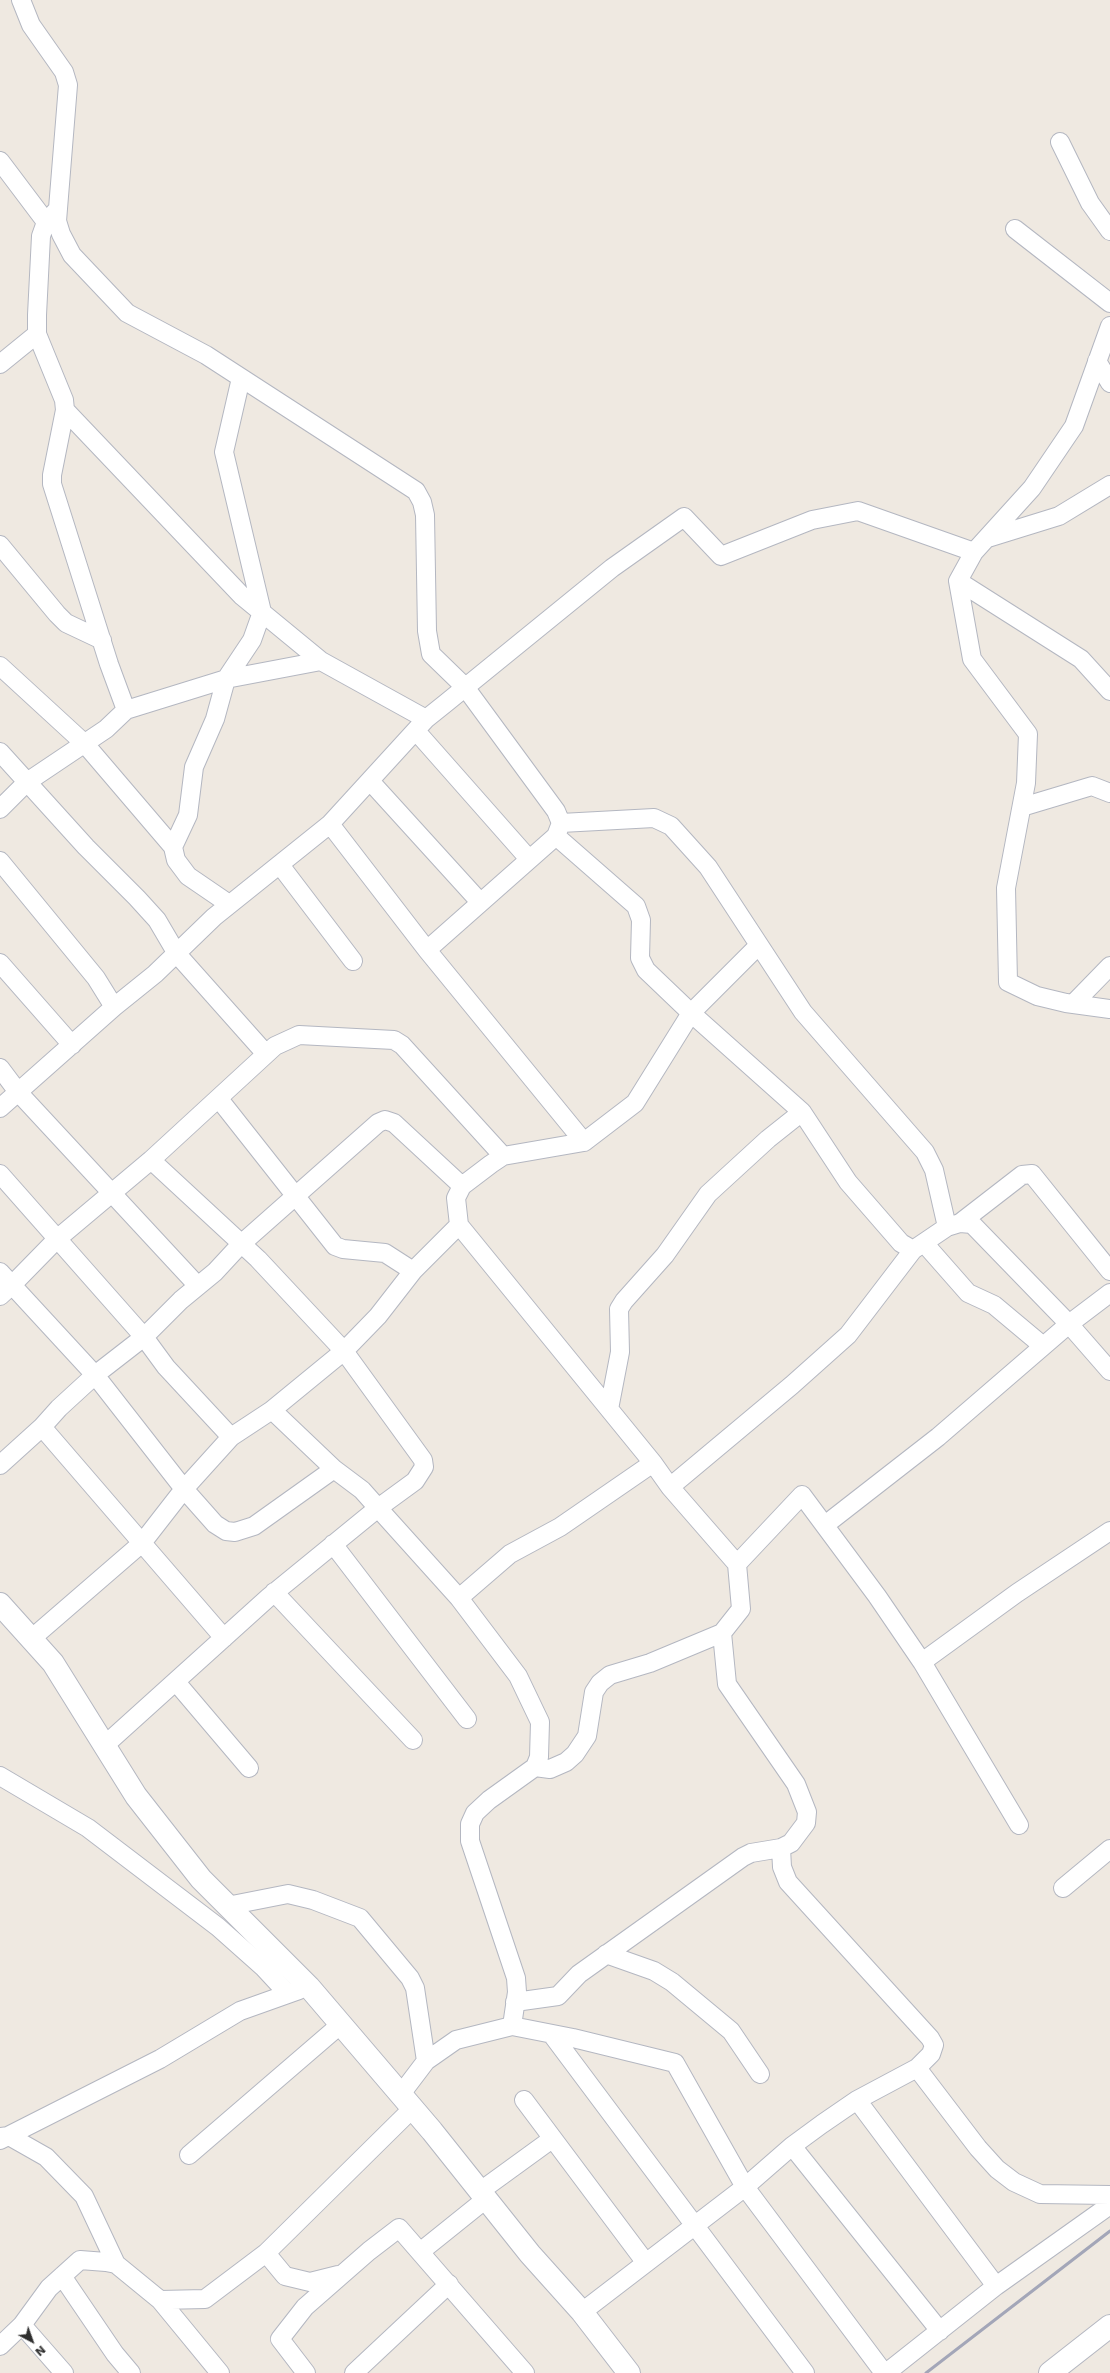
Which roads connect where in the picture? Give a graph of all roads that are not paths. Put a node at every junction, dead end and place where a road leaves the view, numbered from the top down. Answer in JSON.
{"nodes":[{"id":1,"x":21,"y":0,"type":"edge"},
{"id":2,"x":1060,"y":142,"type":"dead end"},
{"id":3,"x":0,"y":161,"type":"edge"},
{"id":4,"x":51,"y":216,"type":"junction"},
{"id":5,"x":1015,"y":229,"type":"dead end"},
{"id":6,"x":1110,"y":231,"type":"edge"},
{"id":7,"x":1110,"y":303,"type":"edge"},
{"id":8,"x":1110,"y":326,"type":"edge"},
{"id":9,"x":37,"y":334,"type":"junction"},
{"id":10,"x":2,"y":360,"type":"edge"},
{"id":11,"x":1097,"y":361,"type":"junction"},
{"id":12,"x":240,"y":378,"type":"junction"},
{"id":13,"x":1110,"y":383,"type":"edge"},
{"id":14,"x":65,"y":410,"type":"junction"},
{"id":15,"x":1110,"y":485,"type":"edge"},
{"id":16,"x":988,"y":538,"type":"junction"},
{"id":17,"x":0,"y":545,"type":"edge"},
{"id":18,"x":974,"y":552,"type":"junction"},
{"id":19,"x":958,"y":581,"type":"junction"},
{"id":20,"x":262,"y":612,"type":"junction"},
{"id":21,"x":102,"y":640,"type":"junction"},
{"id":22,"x":321,"y":661,"type":"junction"},
{"id":23,"x":0,"y":666,"type":"edge"},
{"id":24,"x":226,"y":679,"type":"junction"},
{"id":25,"x":465,"y":687,"type":"junction"},
{"id":26,"x":1110,"y":691,"type":"edge"},
{"id":27,"x":126,"y":710,"type":"junction"},
{"id":28,"x":421,"y":725,"type":"junction"},
{"id":29,"x":85,"y":744,"type":"junction"},
{"id":30,"x":0,"y":752,"type":"edge"},
{"id":31,"x":370,"y":781,"type":"junction"},
{"id":32,"x":27,"y":782,"type":"junction"},
{"id":33,"x":1110,"y":793,"type":"edge"},
{"id":34,"x":1022,"y":807,"type":"junction"},
{"id":35,"x":0,"y":809,"type":"edge"},
{"id":36,"x":330,"y":824,"type":"junction"},
{"id":37,"x":558,"y":829,"type":"junction"},
{"id":38,"x":173,"y":847,"type":"junction"},
{"id":39,"x":529,"y":859,"type":"junction"},
{"id":40,"x":0,"y":861,"type":"edge"},
{"id":41,"x":280,"y":865,"type":"junction"},
{"id":42,"x":480,"y":902,"type":"junction"},
{"id":43,"x":230,"y":904,"type":"junction"},
{"id":44,"x":758,"y":946,"type":"junction"},
{"id":45,"x":427,"y":950,"type":"junction"},
{"id":46,"x":177,"y":954,"type":"junction"},
{"id":47,"x":353,"y":961,"type":"dead end"},
{"id":48,"x":0,"y":963,"type":"edge"},
{"id":49,"x":1110,"y":966,"type":"edge"},
{"id":50,"x":1073,"y":1004,"type":"junction"},
{"id":51,"x":114,"y":1007,"type":"junction"},
{"id":52,"x":1110,"y":1009,"type":"edge"},
{"id":53,"x":691,"y":1013,"type":"junction"},
{"id":54,"x":72,"y":1045,"type":"junction"},
{"id":55,"x":266,"y":1054,"type":"junction"},
{"id":56,"x":0,"y":1068,"type":"edge"},
{"id":57,"x":18,"y":1092,"type":"junction"},
{"id":58,"x":219,"y":1099,"type":"junction"},
{"id":59,"x":0,"y":1108,"type":"edge"},
{"id":60,"x":802,"y":1112,"type":"junction"},
{"id":61,"x":584,"y":1142,"type":"junction"},
{"id":62,"x":503,"y":1156,"type":"junction"},
{"id":63,"x":151,"y":1160,"type":"junction"},
{"id":64,"x":0,"y":1174,"type":"edge"},
{"id":65,"x":462,"y":1186,"type":"junction"},
{"id":66,"x":113,"y":1192,"type":"junction"},
{"id":67,"x":295,"y":1195,"type":"junction"},
{"id":68,"x":459,"y":1224,"type":"junction"},
{"id":69,"x":953,"y":1225,"type":"junction"},
{"id":70,"x":57,"y":1239,"type":"junction"},
{"id":71,"x":240,"y":1244,"type":"junction"},
{"id":72,"x":918,"y":1246,"type":"junction"},
{"id":73,"x":413,"y":1271,"type":"junction"},
{"id":74,"x":1110,"y":1271,"type":"edge"},
{"id":75,"x":0,"y":1272,"type":"edge"},
{"id":76,"x":198,"y":1286,"type":"junction"},
{"id":77,"x":6,"y":1291,"type":"edge"},
{"id":78,"x":1110,"y":1293,"type":"edge"},
{"id":79,"x":1069,"y":1324,"type":"junction"},
{"id":80,"x":144,"y":1337,"type":"junction"},
{"id":81,"x":1043,"y":1346,"type":"junction"},
{"id":82,"x":344,"y":1351,"type":"junction"},
{"id":83,"x":1110,"y":1371,"type":"edge"},
{"id":84,"x":95,"y":1375,"type":"junction"},
{"id":85,"x":609,"y":1409,"type":"junction"},
{"id":86,"x":272,"y":1410,"type":"junction"},
{"id":87,"x":42,"y":1427,"type":"junction"},
{"id":88,"x":231,"y":1437,"type":"junction"},
{"id":89,"x":653,"y":1464,"type":"junction"},
{"id":90,"x":0,"y":1465,"type":"edge"},
{"id":91,"x":334,"y":1469,"type":"junction"},
{"id":92,"x":670,"y":1487,"type":"junction"},
{"id":93,"x":184,"y":1489,"type":"junction"},
{"id":94,"x":378,"y":1508,"type":"junction"},
{"id":95,"x":825,"y":1526,"type":"junction"},
{"id":96,"x":1110,"y":1531,"type":"edge"},
{"id":97,"x":142,"y":1543,"type":"junction"},
{"id":98,"x":333,"y":1544,"type":"junction"},
{"id":99,"x":737,"y":1564,"type":"junction"},
{"id":100,"x":274,"y":1592,"type":"junction"},
{"id":101,"x":459,"y":1598,"type":"junction"},
{"id":102,"x":0,"y":1604,"type":"edge"},
{"id":103,"x":722,"y":1633,"type":"junction"},
{"id":104,"x":224,"y":1638,"type":"junction"},
{"id":105,"x":31,"y":1639,"type":"junction"},
{"id":106,"x":922,"y":1662,"type":"junction"},
{"id":107,"x":176,"y":1682,"type":"junction"},
{"id":108,"x":467,"y":1719,"type":"dead end"},
{"id":109,"x":413,"y":1740,"type":"dead end"},
{"id":110,"x":105,"y":1745,"type":"junction"},
{"id":111,"x":535,"y":1767,"type":"junction"},
{"id":112,"x":249,"y":1768,"type":"dead end"},
{"id":113,"x":0,"y":1776,"type":"edge"},
{"id":114,"x":1019,"y":1825,"type":"dead end"},
{"id":115,"x":781,"y":1848,"type":"junction"},
{"id":116,"x":1110,"y":1848,"type":"edge"},
{"id":117,"x":1063,"y":1888,"type":"dead end"},
{"id":118,"x":227,"y":1906,"type":"junction"},
{"id":119,"x":606,"y":1954,"type":"junction"},
{"id":120,"x":309,"y":1987,"type":"junction"},
{"id":121,"x":288,"y":1994,"type":"junction"},
{"id":122,"x":515,"y":2002,"type":"junction"},
{"id":123,"x":340,"y":2025,"type":"junction"},
{"id":124,"x":512,"y":2026,"type":"junction"},
{"id":125,"x":553,"y":2036,"type":"junction"},
{"id":126,"x":426,"y":2061,"type":"junction"},
{"id":127,"x":917,"y":2068,"type":"junction"},
{"id":128,"x":760,"y":2074,"type":"dead end"},
{"id":129,"x":524,"y":2100,"type":"dead end"},
{"id":130,"x":857,"y":2100,"type":"junction"},
{"id":131,"x":407,"y":2101,"type":"junction"},
{"id":132,"x":3,"y":2138,"type":"edge"},
{"id":133,"x":552,"y":2139,"type":"junction"},
{"id":134,"x":792,"y":2146,"type":"junction"},
{"id":135,"x":189,"y":2155,"type":"dead end"},
{"id":136,"x":745,"y":2187,"type":"junction"},
{"id":137,"x":482,"y":2195,"type":"junction"},
{"id":138,"x":1110,"y":2195,"type":"edge"},
{"id":139,"x":1110,"y":2205,"type":"edge"},
{"id":140,"x":695,"y":2224,"type":"junction"},
{"id":141,"x":420,"y":2252,"type":"junction"},
{"id":142,"x":266,"y":2253,"type":"junction"},
{"id":143,"x":646,"y":2263,"type":"junction"},
{"id":144,"x":116,"y":2264,"type":"junction"},
{"id":145,"x":342,"y":2274,"type":"junction"},
{"id":146,"x":62,"y":2276,"type":"junction"},
{"id":147,"x":449,"y":2284,"type":"junction"},
{"id":148,"x":996,"y":2286,"type":"junction"},
{"id":149,"x":160,"y":2300,"type":"junction"},
{"id":150,"x":582,"y":2312,"type":"junction"},
{"id":151,"x":22,"y":2325,"type":"junction"},
{"id":152,"x":1110,"y":2326,"type":"edge"},
{"id":153,"x":940,"y":2330,"type":"junction"},
{"id":154,"x":0,"y":2346,"type":"edge"},
{"id":155,"x":64,"y":2373,"type":"edge"},
{"id":156,"x":131,"y":2373,"type":"edge"},
{"id":157,"x":220,"y":2373,"type":"edge"},
{"id":158,"x":306,"y":2373,"type":"edge"},
{"id":159,"x":354,"y":2373,"type":"edge"},
{"id":160,"x":525,"y":2373,"type":"edge"},
{"id":161,"x":629,"y":2373,"type":"edge"},
{"id":162,"x":805,"y":2373,"type":"edge"},
{"id":163,"x":885,"y":2373,"type":"edge"},
{"id":164,"x":1050,"y":2373,"type":"edge"}],
"edges":[{"from":1,"to":4,"type":"street"},
{"from":2,"to":6,"type":"street"},
{"from":3,"to":4,"type":"street"},
{"from":4,"to":9,"type":"street"},
{"from":4,"to":12,"type":"street"},
{"from":5,"to":7,"type":"street"},
{"from":8,"to":11,"type":"street"},
{"from":9,"to":10,"type":"street"},
{"from":9,"to":14,"type":"street"},
{"from":11,"to":13,"type":"street"},
{"from":11,"to":16,"type":"street"},
{"from":12,"to":20,"type":"street"},
{"from":12,"to":25,"type":"street"},
{"from":14,"to":20,"type":"street"},
{"from":14,"to":21,"type":"street"},
{"from":15,"to":16,"type":"street"},
{"from":16,"to":18,"type":"street"},
{"from":17,"to":21,"type":"street"},
{"from":18,"to":19,"type":"street"},
{"from":18,"to":25,"type":"street"},
{"from":19,"to":26,"type":"street"},
{"from":19,"to":34,"type":"street"},
{"from":20,"to":22,"type":"street"},
{"from":20,"to":24,"type":"street"},
{"from":21,"to":27,"type":"street"},
{"from":22,"to":24,"type":"street"},
{"from":22,"to":28,"type":"street"},
{"from":23,"to":29,"type":"street"},
{"from":24,"to":27,"type":"street"},
{"from":24,"to":38,"type":"street"},
{"from":25,"to":28,"type":"street"},
{"from":25,"to":37,"type":"street"},
{"from":27,"to":29,"type":"street"},
{"from":28,"to":31,"type":"street"},
{"from":28,"to":39,"type":"street"},
{"from":29,"to":32,"type":"street"},
{"from":29,"to":38,"type":"street"},
{"from":30,"to":32,"type":"street"},
{"from":31,"to":36,"type":"street"},
{"from":31,"to":42,"type":"street"},
{"from":32,"to":35,"type":"street"},
{"from":32,"to":46,"type":"street"},
{"from":33,"to":34,"type":"street"},
{"from":34,"to":50,"type":"street"},
{"from":36,"to":41,"type":"street"},
{"from":36,"to":45,"type":"street"},
{"from":37,"to":39,"type":"street"},
{"from":37,"to":44,"type":"street"},
{"from":37,"to":53,"type":"street"},
{"from":38,"to":43,"type":"street"},
{"from":39,"to":42,"type":"street"},
{"from":40,"to":51,"type":"street"},
{"from":41,"to":43,"type":"street"},
{"from":41,"to":47,"type":"street"},
{"from":42,"to":45,"type":"street"},
{"from":43,"to":46,"type":"street"},
{"from":44,"to":53,"type":"street"},
{"from":44,"to":69,"type":"street"},
{"from":45,"to":61,"type":"street"},
{"from":46,"to":51,"type":"street"},
{"from":46,"to":55,"type":"street"},
{"from":48,"to":54,"type":"street"},
{"from":49,"to":50,"type":"street"},
{"from":50,"to":52,"type":"street"},
{"from":51,"to":54,"type":"street"},
{"from":53,"to":60,"type":"street"},
{"from":53,"to":61,"type":"street"},
{"from":54,"to":57,"type":"street"},
{"from":55,"to":58,"type":"street"},
{"from":55,"to":62,"type":"street"},
{"from":56,"to":57,"type":"street"},
{"from":57,"to":59,"type":"street"},
{"from":57,"to":66,"type":"street"},
{"from":58,"to":63,"type":"street"},
{"from":58,"to":67,"type":"street"},
{"from":60,"to":72,"type":"street"},
{"from":60,"to":85,"type":"street"},
{"from":61,"to":62,"type":"street"},
{"from":62,"to":65,"type":"street"},
{"from":63,"to":66,"type":"street"},
{"from":63,"to":71,"type":"street"},
{"from":64,"to":70,"type":"street"},
{"from":65,"to":67,"type":"street"},
{"from":65,"to":68,"type":"street"},
{"from":66,"to":70,"type":"street"},
{"from":66,"to":76,"type":"street"},
{"from":67,"to":71,"type":"street"},
{"from":67,"to":73,"type":"street"},
{"from":68,"to":73,"type":"street"},
{"from":68,"to":85,"type":"street"},
{"from":69,"to":72,"type":"street"},
{"from":69,"to":74,"type":"street"},
{"from":69,"to":79,"type":"street"},
{"from":70,"to":77,"type":"street"},
{"from":70,"to":80,"type":"street"},
{"from":71,"to":76,"type":"street"},
{"from":71,"to":82,"type":"street"},
{"from":72,"to":81,"type":"street"},
{"from":72,"to":92,"type":"street"},
{"from":73,"to":82,"type":"street"},
{"from":75,"to":77,"type":"street"},
{"from":76,"to":80,"type":"street"},
{"from":77,"to":84,"type":"street"},
{"from":78,"to":79,"type":"street"},
{"from":79,"to":81,"type":"street"},
{"from":79,"to":83,"type":"street"},
{"from":80,"to":84,"type":"street"},
{"from":80,"to":88,"type":"street"},
{"from":81,"to":95,"type":"street"},
{"from":82,"to":86,"type":"street"},
{"from":82,"to":94,"type":"street"},
{"from":84,"to":87,"type":"street"},
{"from":84,"to":93,"type":"street"},
{"from":85,"to":89,"type":"street"},
{"from":86,"to":88,"type":"street"},
{"from":86,"to":91,"type":"street"},
{"from":87,"to":90,"type":"street"},
{"from":87,"to":97,"type":"street"},
{"from":88,"to":93,"type":"street"},
{"from":89,"to":92,"type":"street"},
{"from":89,"to":101,"type":"street"},
{"from":91,"to":93,"type":"street"},
{"from":91,"to":94,"type":"street"},
{"from":92,"to":99,"type":"street"},
{"from":93,"to":97,"type":"street"},
{"from":94,"to":98,"type":"street"},
{"from":94,"to":101,"type":"street"},
{"from":95,"to":99,"type":"street"},
{"from":95,"to":106,"type":"street"},
{"from":96,"to":106,"type":"street"},
{"from":97,"to":104,"type":"street"},
{"from":97,"to":105,"type":"street"},
{"from":98,"to":100,"type":"street"},
{"from":98,"to":108,"type":"street"},
{"from":99,"to":103,"type":"street"},
{"from":100,"to":104,"type":"street"},
{"from":100,"to":109,"type":"street"},
{"from":101,"to":111,"type":"street"},
{"from":102,"to":105,"type":"street"},
{"from":103,"to":111,"type":"street"},
{"from":103,"to":115,"type":"street"},
{"from":104,"to":107,"type":"street"},
{"from":105,"to":110,"type":"street"},
{"from":106,"to":114,"type":"street"},
{"from":107,"to":110,"type":"street"},
{"from":107,"to":112,"type":"street"},
{"from":110,"to":118,"type":"street"},
{"from":111,"to":122,"type":"street"},
{"from":113,"to":121,"type":"street"},
{"from":115,"to":119,"type":"street"},
{"from":115,"to":127,"type":"street"},
{"from":116,"to":117,"type":"street"},
{"from":118,"to":120,"type":"street"},
{"from":118,"to":126,"type":"street"},
{"from":119,"to":122,"type":"street"},
{"from":119,"to":128,"type":"street"},
{"from":120,"to":121,"type":"street"},
{"from":120,"to":123,"type":"street"},
{"from":121,"to":132,"type":"street"},
{"from":122,"to":124,"type":"street"},
{"from":123,"to":131,"type":"street"},
{"from":123,"to":135,"type":"street"},
{"from":124,"to":125,"type":"street"},
{"from":124,"to":126,"type":"street"},
{"from":125,"to":136,"type":"street"},
{"from":125,"to":140,"type":"street"},
{"from":126,"to":131,"type":"street"},
{"from":127,"to":130,"type":"street"},
{"from":127,"to":138,"type":"street"},
{"from":129,"to":133,"type":"street"},
{"from":130,"to":134,"type":"street"},
{"from":130,"to":148,"type":"street"},
{"from":131,"to":137,"type":"street"},
{"from":131,"to":142,"type":"street"},
{"from":132,"to":144,"type":"street"},
{"from":133,"to":137,"type":"street"},
{"from":133,"to":143,"type":"street"},
{"from":134,"to":136,"type":"street"},
{"from":134,"to":153,"type":"street"},
{"from":136,"to":140,"type":"street"},
{"from":136,"to":163,"type":"street"},
{"from":137,"to":141,"type":"street"},
{"from":137,"to":150,"type":"street"},
{"from":139,"to":148,"type":"street"},
{"from":140,"to":143,"type":"street"},
{"from":140,"to":162,"type":"street"},
{"from":141,"to":145,"type":"street"},
{"from":141,"to":147,"type":"street"},
{"from":142,"to":145,"type":"street"},
{"from":142,"to":149,"type":"street"},
{"from":143,"to":150,"type":"street"},
{"from":144,"to":146,"type":"street"},
{"from":144,"to":149,"type":"street"},
{"from":145,"to":158,"type":"street"},
{"from":146,"to":151,"type":"street"},
{"from":146,"to":156,"type":"street"},
{"from":147,"to":159,"type":"street"},
{"from":147,"to":160,"type":"street"},
{"from":148,"to":153,"type":"street"},
{"from":149,"to":157,"type":"street"},
{"from":150,"to":161,"type":"street"},
{"from":151,"to":154,"type":"street"},
{"from":151,"to":155,"type":"street"},
{"from":152,"to":164,"type":"street"},
{"from":153,"to":163,"type":"street"}]}
